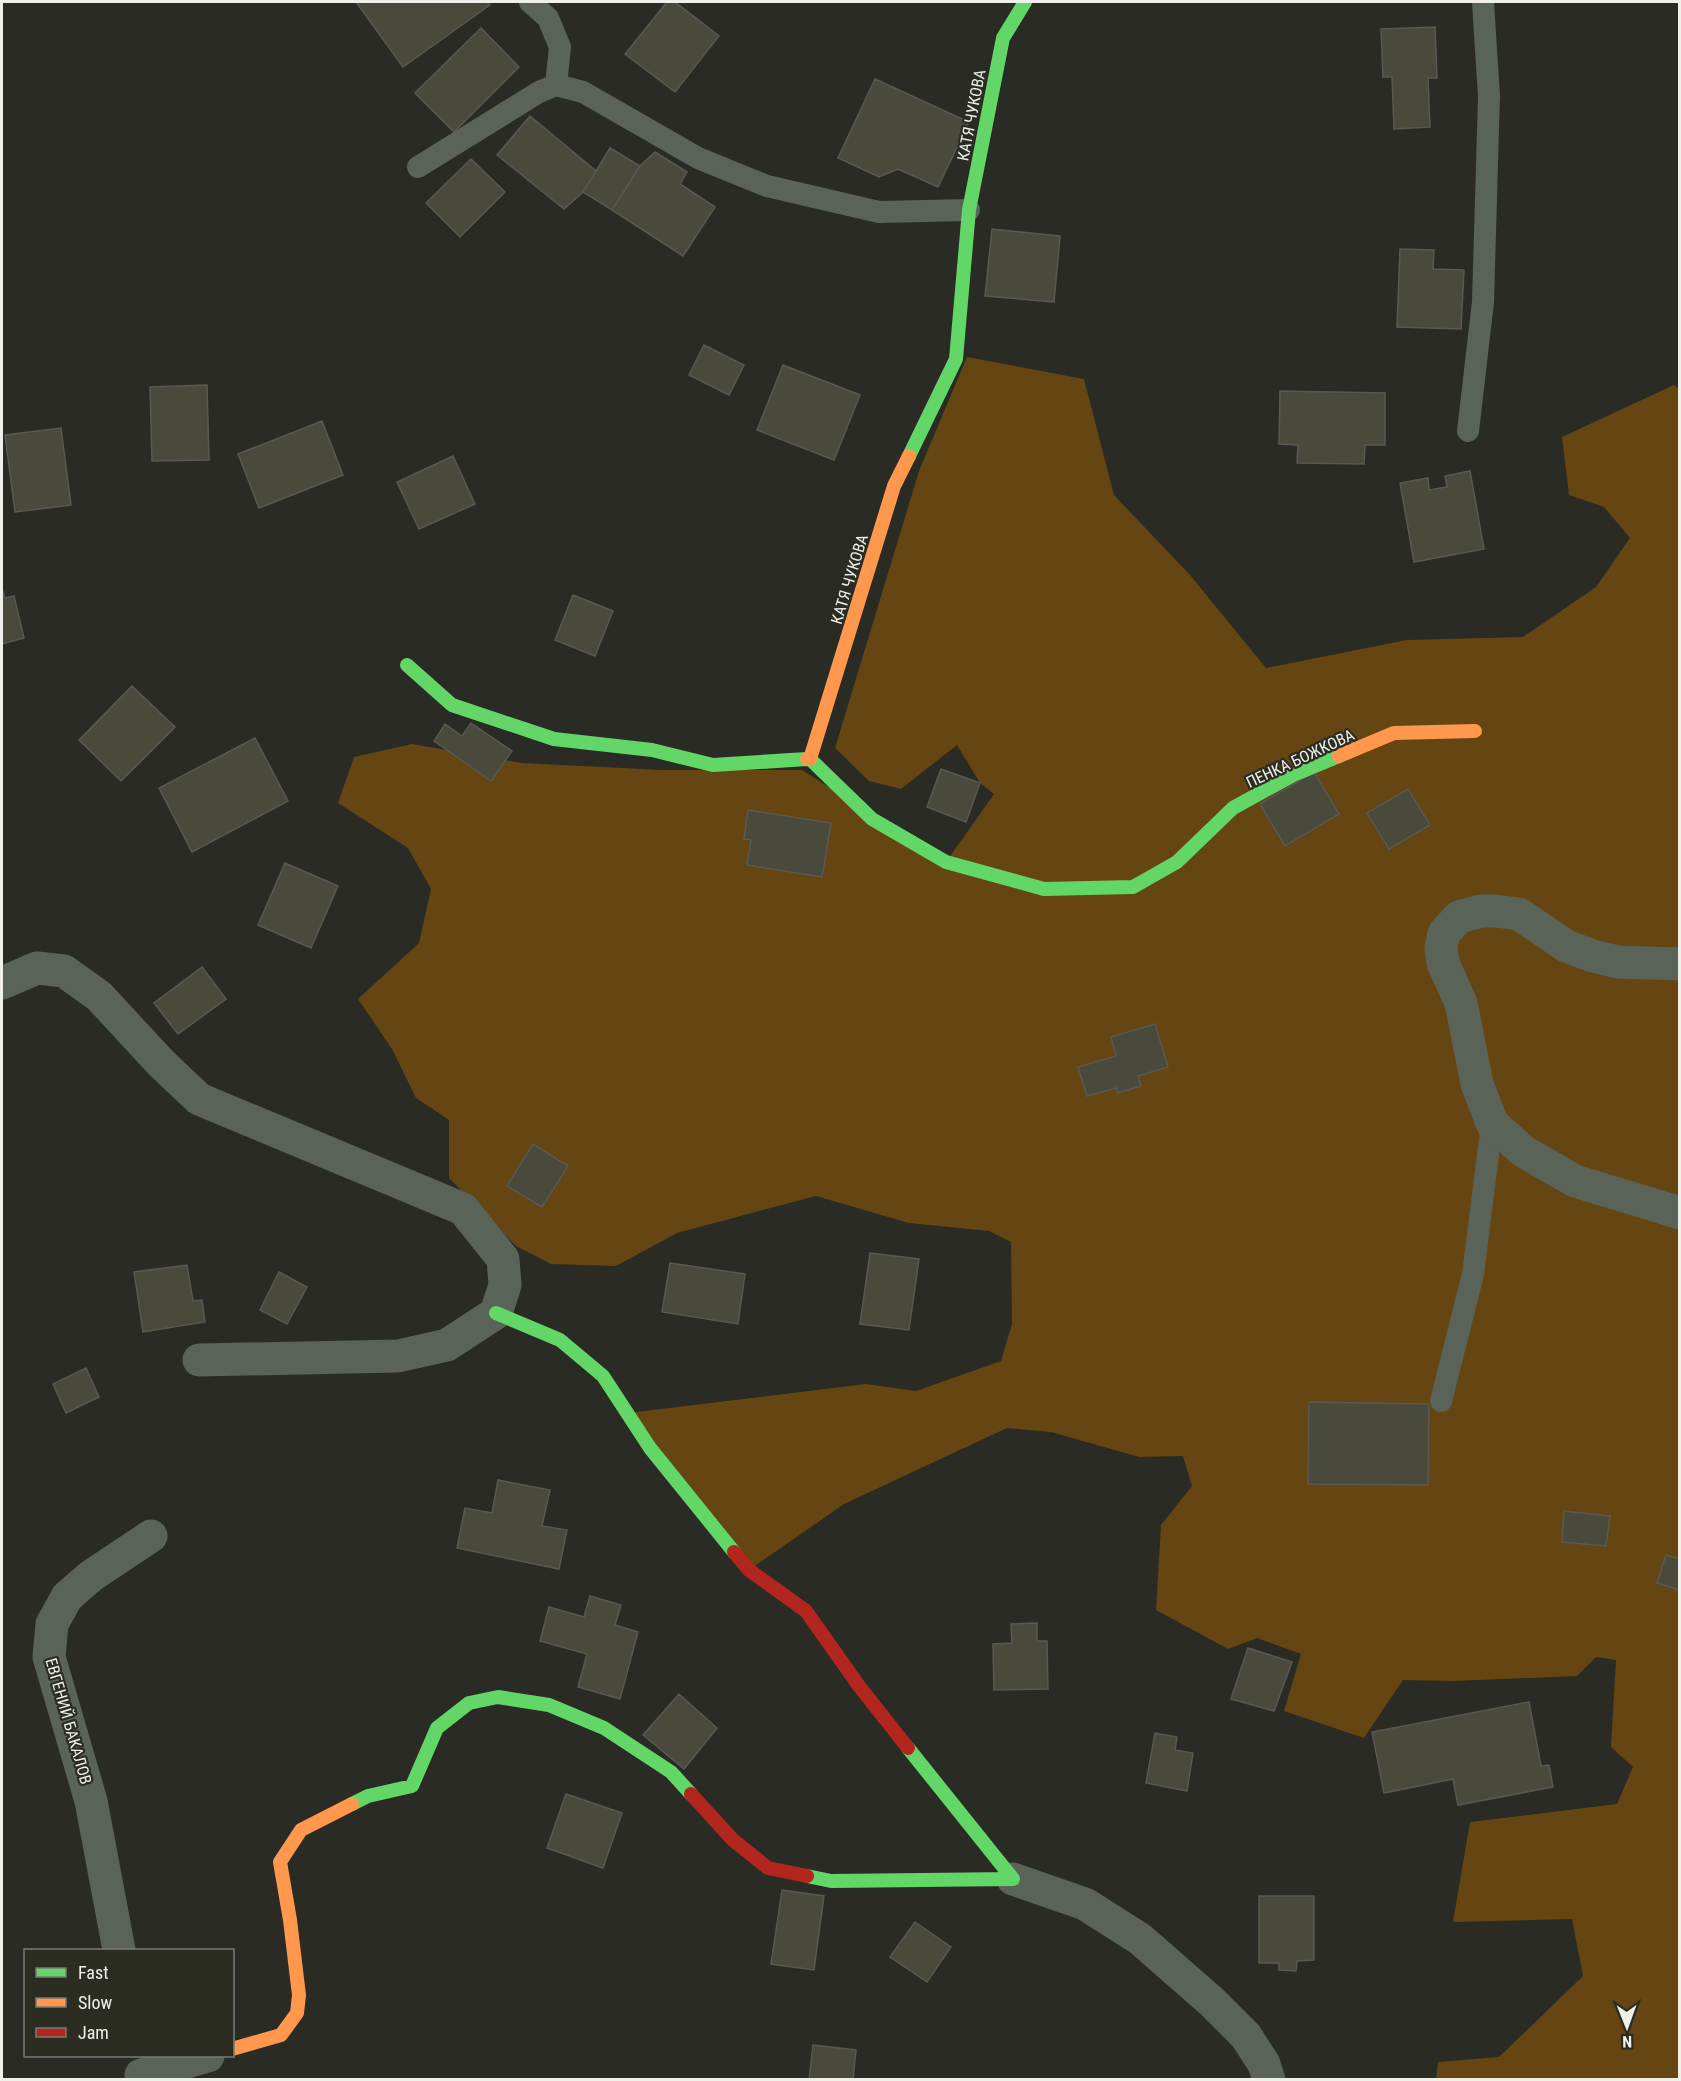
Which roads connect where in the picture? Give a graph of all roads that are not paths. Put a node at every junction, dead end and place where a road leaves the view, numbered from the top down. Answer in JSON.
{"nodes":[{"id":1,"x":530,"y":2,"type":"edge"},
{"id":2,"x":1025,"y":2,"type":"edge"},
{"id":3,"x":1483,"y":2,"type":"edge"},
{"id":4,"x":556,"y":86,"type":"junction"},
{"id":5,"x":418,"y":167,"type":"dead end"},
{"id":6,"x":969,"y":210,"type":"junction"},
{"id":7,"x":1468,"y":431,"type":"dead end"},
{"id":8,"x":407,"y":665,"type":"dead end"},
{"id":9,"x":1475,"y":731,"type":"dead end"},
{"id":10,"x":810,"y":759,"type":"junction"},
{"id":11,"x":1680,"y":964,"type":"edge"},
{"id":12,"x":2,"y":983,"type":"edge"},
{"id":13,"x":1492,"y":1123,"type":"junction"},
{"id":14,"x":1680,"y":1213,"type":"edge"},
{"id":15,"x":496,"y":1312,"type":"junction"},
{"id":16,"x":199,"y":1360,"type":"dead end"},
{"id":17,"x":1441,"y":1401,"type":"dead end"},
{"id":18,"x":151,"y":1536,"type":"dead end"},
{"id":19,"x":1013,"y":1879,"type":"junction"},
{"id":20,"x":119,"y":1949,"type":"edge"},
{"id":21,"x":234,"y":2048,"type":"edge"},
{"id":22,"x":199,"y":2057,"type":"edge"},
{"id":23,"x":140,"y":2070,"type":"edge"},
{"id":24,"x":1269,"y":2079,"type":"edge"}],
"edges":[{"from":1,"to":4,"type":"lane"},
{"from":2,"to":6,"type":"street","name":"КАТЯ ЧУКОВА"},
{"from":3,"to":7,"type":"lane"},
{"from":4,"to":5,"type":"lane"},
{"from":4,"to":6,"type":"lane"},
{"from":6,"to":10,"type":"street","name":"КАТЯ ЧУКОВА"},
{"from":8,"to":10,"type":"street"},
{"from":9,"to":10,"type":"street","name":"ПЕНКА БОЖКОВА"},
{"from":11,"to":13,"type":"street"},
{"from":12,"to":15,"type":"street"},
{"from":13,"to":14,"type":"street"},
{"from":13,"to":17,"type":"lane"},
{"from":15,"to":16,"type":"street"},
{"from":15,"to":19,"type":"street"},
{"from":18,"to":20,"type":"street","name":"ЕВГЕНИЙ БАКАЛОВ"},
{"from":19,"to":21,"type":"street"},
{"from":19,"to":24,"type":"street"},
{"from":22,"to":23,"type":"street"}]}
